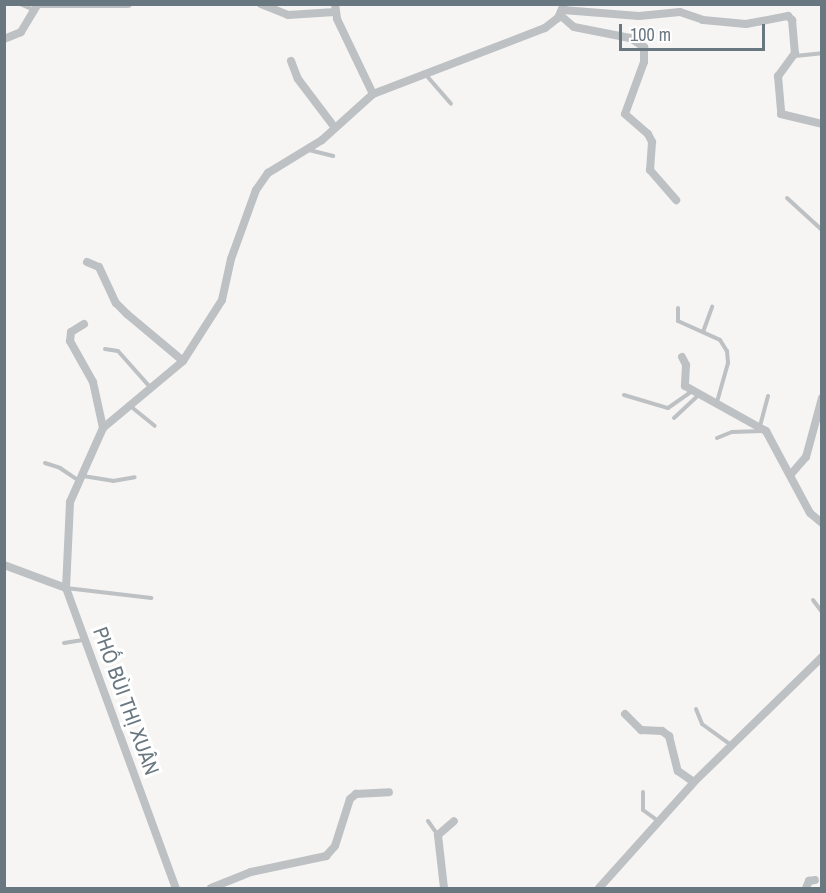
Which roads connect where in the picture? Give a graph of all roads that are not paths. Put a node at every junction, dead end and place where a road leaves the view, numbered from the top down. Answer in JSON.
{"nodes":[{"id":1,"x":20,"y":4,"type":"edge"},
{"id":2,"x":128,"y":4,"type":"edge"},
{"id":3,"x":261,"y":4,"type":"edge"},
{"id":4,"x":82,"y":6,"type":"edge"},
{"id":5,"x":36,"y":7,"type":"edge"},
{"id":6,"x":335,"y":8,"type":"edge"},
{"id":7,"x":562,"y":10,"type":"edge"},
{"id":8,"x":4,"y":39,"type":"edge"},
{"id":9,"x":822,"y":53,"type":"edge"},
{"id":10,"x":794,"y":56,"type":"junction"},
{"id":11,"x":291,"y":61,"type":"dead end"},
{"id":12,"x":423,"y":72,"type":"junction"},
{"id":13,"x":373,"y":94,"type":"junction"},
{"id":14,"x":451,"y":104,"type":"dead end"},
{"id":15,"x":822,"y":124,"type":"edge"},
{"id":16,"x":335,"y":128,"type":"junction"},
{"id":17,"x":308,"y":149,"type":"junction"},
{"id":18,"x":333,"y":156,"type":"dead end"},
{"id":19,"x":787,"y":198,"type":"dead end"},
{"id":20,"x":676,"y":200,"type":"dead end"},
{"id":21,"x":822,"y":230,"type":"edge"},
{"id":22,"x":87,"y":262,"type":"dead end"},
{"id":23,"x":712,"y":307,"type":"dead end"},
{"id":24,"x":678,"y":308,"type":"dead end"},
{"id":25,"x":84,"y":324,"type":"dead end"},
{"id":26,"x":703,"y":332,"type":"junction"},
{"id":27,"x":105,"y":349,"type":"dead end"},
{"id":28,"x":682,"y":357,"type":"dead end"},
{"id":29,"x":183,"y":361,"type":"junction"},
{"id":30,"x":153,"y":390,"type":"junction"},
{"id":31,"x":696,"y":392,"type":"junction"},
{"id":32,"x":624,"y":395,"type":"dead end"},
{"id":33,"x":768,"y":396,"type":"dead end"},
{"id":34,"x":822,"y":398,"type":"edge"},
{"id":35,"x":717,"y":403,"type":"junction"},
{"id":36,"x":129,"y":405,"type":"junction"},
{"id":37,"x":674,"y":418,"type":"dead end"},
{"id":38,"x":155,"y":426,"type":"dead end"},
{"id":39,"x":103,"y":428,"type":"junction"},
{"id":40,"x":763,"y":429,"type":"junction"},
{"id":41,"x":717,"y":438,"type":"dead end"},
{"id":42,"x":45,"y":463,"type":"dead end"},
{"id":43,"x":792,"y":473,"type":"junction"},
{"id":44,"x":135,"y":477,"type":"dead end"},
{"id":45,"x":81,"y":479,"type":"junction"},
{"id":46,"x":822,"y":523,"type":"edge"},
{"id":47,"x":4,"y":565,"type":"edge"},
{"id":48,"x":66,"y":588,"type":"junction"},
{"id":49,"x":151,"y":598,"type":"dead end"},
{"id":50,"x":813,"y":600,"type":"dead end"},
{"id":51,"x":822,"y":612,"type":"edge"},
{"id":52,"x":83,"y":640,"type":"junction"},
{"id":53,"x":64,"y":643,"type":"dead end"},
{"id":54,"x":822,"y":657,"type":"edge"},
{"id":55,"x":696,"y":709,"type":"dead end"},
{"id":56,"x":625,"y":714,"type":"dead end"},
{"id":57,"x":731,"y":745,"type":"junction"},
{"id":58,"x":694,"y":782,"type":"junction"},
{"id":59,"x":389,"y":792,"type":"dead end"},
{"id":60,"x":643,"y":792,"type":"dead end"},
{"id":61,"x":428,"y":821,"type":"dead end"},
{"id":62,"x":454,"y":821,"type":"dead end"},
{"id":63,"x":659,"y":821,"type":"junction"},
{"id":64,"x":438,"y":835,"type":"junction"},
{"id":65,"x":815,"y":880,"type":"dead end"},
{"id":66,"x":176,"y":888,"type":"edge"},
{"id":67,"x":211,"y":888,"type":"edge"},
{"id":68,"x":444,"y":888,"type":"edge"},
{"id":69,"x":599,"y":888,"type":"edge"},
{"id":70,"x":806,"y":888,"type":"edge"}],
"edges":[{"from":1,"to":5,"type":"lane"},
{"from":2,"to":4,"type":"street"},
{"from":3,"to":6,"type":"street"},
{"from":4,"to":5,"type":"street"},
{"from":5,"to":8,"type":"street"},
{"from":6,"to":13,"type":"street"},
{"from":7,"to":10,"type":"street"},
{"from":7,"to":12,"type":"street"},
{"from":7,"to":20,"type":"street"},
{"from":9,"to":10,"type":"lane"},
{"from":10,"to":15,"type":"street"},
{"from":11,"to":16,"type":"street"},
{"from":12,"to":13,"type":"street"},
{"from":12,"to":14,"type":"lane"},
{"from":13,"to":16,"type":"street"},
{"from":16,"to":17,"type":"street"},
{"from":17,"to":18,"type":"lane"},
{"from":17,"to":29,"type":"street"},
{"from":19,"to":21,"type":"lane"},
{"from":22,"to":29,"type":"street"},
{"from":23,"to":26,"type":"lane"},
{"from":24,"to":26,"type":"lane"},
{"from":25,"to":39,"type":"street"},
{"from":26,"to":35,"type":"lane"},
{"from":27,"to":30,"type":"lane"},
{"from":28,"to":31,"type":"street"},
{"from":29,"to":30,"type":"street"},
{"from":30,"to":36,"type":"street"},
{"from":31,"to":32,"type":"lane"},
{"from":31,"to":35,"type":"street"},
{"from":31,"to":37,"type":"lane"},
{"from":33,"to":40,"type":"lane"},
{"from":34,"to":43,"type":"street"},
{"from":35,"to":40,"type":"street"},
{"from":36,"to":38,"type":"lane"},
{"from":36,"to":39,"type":"street"},
{"from":39,"to":45,"type":"street"},
{"from":40,"to":41,"type":"lane"},
{"from":40,"to":43,"type":"street"},
{"from":42,"to":45,"type":"lane"},
{"from":43,"to":46,"type":"street"},
{"from":44,"to":45,"type":"lane"},
{"from":45,"to":48,"type":"street"},
{"from":47,"to":48,"type":"street"},
{"from":48,"to":49,"type":"lane"},
{"from":48,"to":52,"type":"street","name":"PHỐ BÙI THỊ XUÂN"},
{"from":50,"to":51,"type":"lane"},
{"from":52,"to":53,"type":"lane"},
{"from":52,"to":66,"type":"street","name":"PHỐ BÙI THỊ XUÂN"},
{"from":54,"to":57,"type":"street"},
{"from":55,"to":57,"type":"lane"},
{"from":56,"to":58,"type":"street"},
{"from":57,"to":58,"type":"street"},
{"from":58,"to":63,"type":"street"},
{"from":59,"to":67,"type":"street"},
{"from":60,"to":63,"type":"lane"},
{"from":61,"to":64,"type":"lane"},
{"from":62,"to":64,"type":"street"},
{"from":63,"to":69,"type":"street"},
{"from":64,"to":68,"type":"street"},
{"from":65,"to":70,"type":"street"}]}
